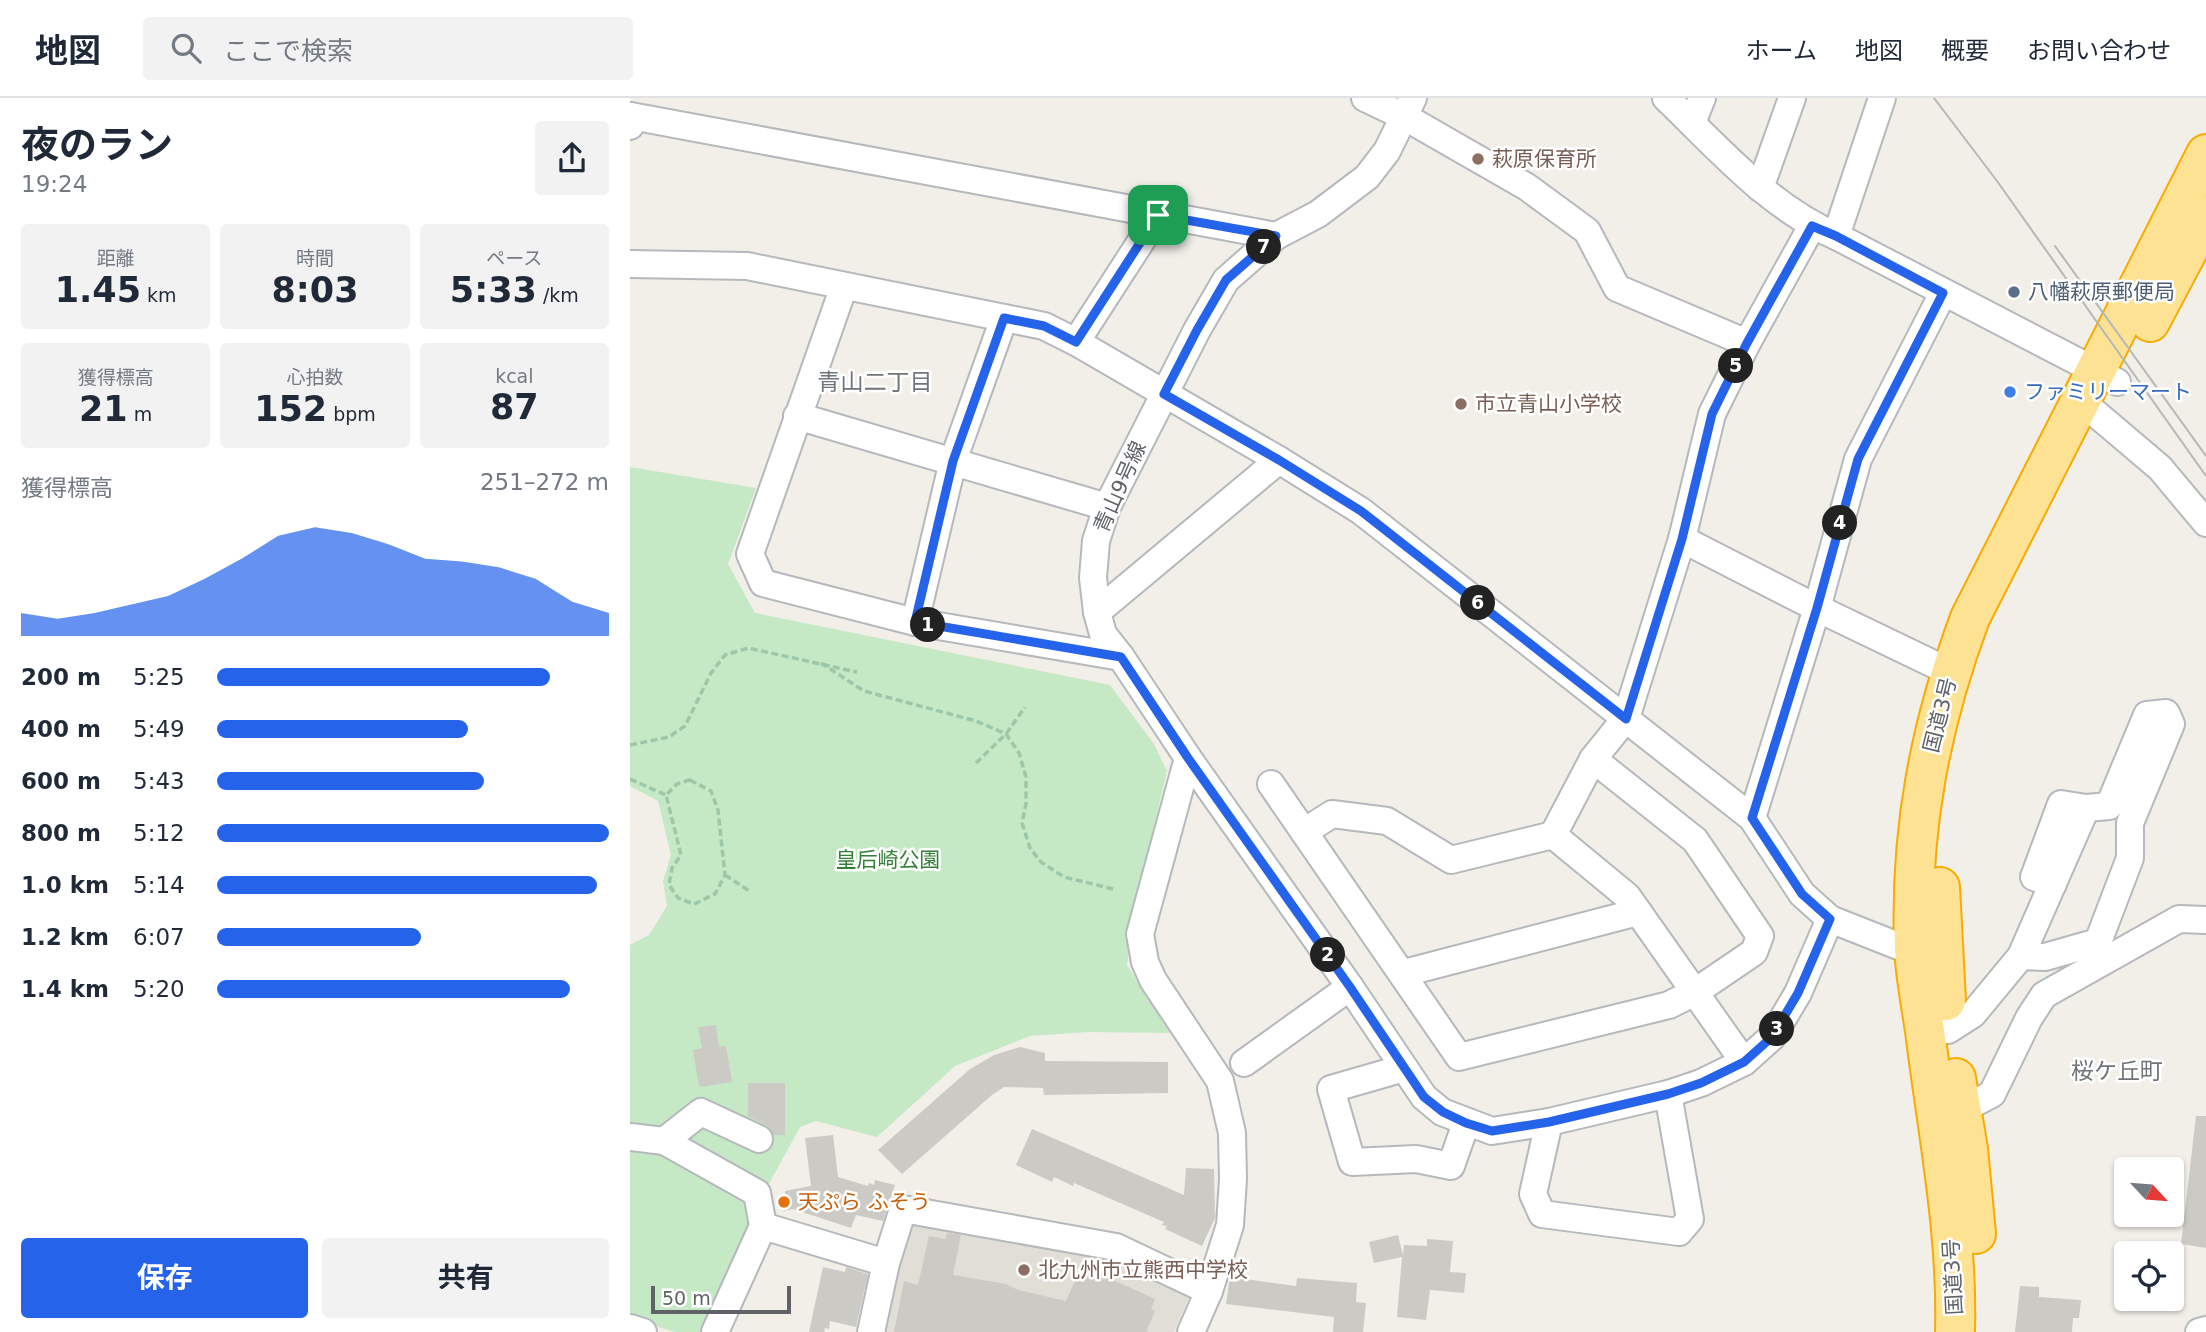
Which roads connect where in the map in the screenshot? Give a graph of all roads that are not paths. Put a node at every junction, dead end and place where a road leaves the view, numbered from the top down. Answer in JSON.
{"nodes":[{"id":1,"x":1365,"y":98,"type":"edge"},
{"id":2,"x":1666,"y":98,"type":"edge"},
{"id":3,"x":1702,"y":98,"type":"edge"},
{"id":4,"x":1792,"y":98,"type":"edge"},
{"id":5,"x":1882,"y":98,"type":"edge"},
{"id":6,"x":1409,"y":107,"type":"edge"},
{"id":7,"x":630,"y":119,"type":"edge"},
{"id":8,"x":1692,"y":124,"type":"junction"},
{"id":9,"x":2206,"y":154,"type":"edge"},
{"id":10,"x":1760,"y":188,"type":"junction"},
{"id":11,"x":1158,"y":215,"type":"junction"},
{"id":12,"x":2206,"y":216,"type":"edge"},
{"id":13,"x":1824,"y":231,"type":"junction"},
{"id":14,"x":1276,"y":236,"type":"junction"},
{"id":15,"x":630,"y":264,"type":"edge"},
{"id":16,"x":2194,"y":266,"type":"edge"},
{"id":17,"x":844,"y":286,"type":"junction"},
{"id":18,"x":1943,"y":293,"type":"junction"},
{"id":19,"x":1004,"y":318,"type":"junction"},
{"id":20,"x":1076,"y":342,"type":"junction"},
{"id":21,"x":1747,"y":343,"type":"junction"},
{"id":22,"x":2099,"y":392,"type":"junction"},
{"id":23,"x":1164,"y":394,"type":"junction"},
{"id":24,"x":797,"y":416,"type":"junction"},
{"id":25,"x":1279,"y":460,"type":"junction"},
{"id":26,"x":953,"y":461,"type":"junction"},
{"id":27,"x":1107,"y":506,"type":"junction"},
{"id":28,"x":2206,"y":523,"type":"edge"},
{"id":29,"x":1682,"y":539,"type":"junction"},
{"id":30,"x":1817,"y":608,"type":"junction"},
{"id":31,"x":1097,"y":612,"type":"junction"},
{"id":32,"x":915,"y":622,"type":"junction"},
{"id":33,"x":1121,"y":657,"type":"junction"},
{"id":34,"x":1950,"y":672,"type":"junction"},
{"id":35,"x":1626,"y":719,"type":"junction"},
{"id":36,"x":1188,"y":758,"type":"junction"},
{"id":37,"x":1593,"y":759,"type":"junction"},
{"id":38,"x":1271,"y":784,"type":"dead end"},
{"id":39,"x":1752,"y":818,"type":"junction"},
{"id":40,"x":1304,"y":832,"type":"junction"},
{"id":41,"x":1553,"y":835,"type":"junction"},
{"id":42,"x":1638,"y":912,"type":"junction"},
{"id":43,"x":1830,"y":919,"type":"junction"},
{"id":44,"x":2206,"y":920,"type":"edge"},
{"id":45,"x":1928,"y":947,"type":"junction"},
{"id":46,"x":2021,"y":956,"type":"junction"},
{"id":47,"x":1404,"y":973,"type":"junction"},
{"id":48,"x":1350,"y":987,"type":"junction"},
{"id":49,"x":1695,"y":992,"type":"junction"},
{"id":50,"x":1948,"y":1030,"type":"junction"},
{"id":51,"x":1744,"y":1062,"type":"junction"},
{"id":52,"x":1244,"y":1063,"type":"dead end"},
{"id":53,"x":1404,"y":1068,"type":"junction"},
{"id":54,"x":1668,"y":1094,"type":"junction"},
{"id":55,"x":1961,"y":1110,"type":"junction"},
{"id":56,"x":1549,"y":1122,"type":"junction"},
{"id":57,"x":1466,"y":1123,"type":"junction"},
{"id":58,"x":630,"y":1138,"type":"edge"},
{"id":59,"x":760,"y":1139,"type":"dead end"},
{"id":60,"x":664,"y":1141,"type":"junction"},
{"id":61,"x":763,"y":1226,"type":"junction"},
{"id":62,"x":886,"y":1263,"type":"junction"},
{"id":63,"x":1209,"y":1291,"type":"junction"},
{"id":64,"x":630,"y":1328,"type":"edge"},
{"id":65,"x":2206,"y":1330,"type":"edge"},
{"id":66,"x":643,"y":1332,"type":"edge"},
{"id":67,"x":715,"y":1332,"type":"edge"},
{"id":68,"x":871,"y":1332,"type":"edge"},
{"id":69,"x":1191,"y":1332,"type":"edge"},
{"id":70,"x":1955,"y":1332,"type":"edge"},
{"id":71,"x":1978,"y":1332,"type":"edge"},
{"id":72,"x":2199,"y":1332,"type":"edge"}],
"edges":[{"from":1,"to":6,"type":"street"},
{"from":2,"to":8,"type":"street"},
{"from":3,"to":8,"type":"street"},
{"from":4,"to":10,"type":"street"},
{"from":5,"to":13,"type":"street"},
{"from":6,"to":14,"type":"street","name":"青山9号線"},
{"from":6,"to":21,"type":"street"},
{"from":7,"to":11,"type":"street"},
{"from":8,"to":10,"type":"street"},
{"from":9,"to":22,"type":"highway","name":"国道3号"},
{"from":10,"to":13,"type":"street"},
{"from":11,"to":14,"type":"street"},
{"from":11,"to":20,"type":"street"},
{"from":12,"to":16,"type":"highway","name":"国道3号"},
{"from":13,"to":18,"type":"street"},
{"from":13,"to":21,"type":"street"},
{"from":14,"to":23,"type":"street","name":"青山9号線"},
{"from":15,"to":17,"type":"street"},
{"from":16,"to":22,"type":"highway","name":"国道3号"},
{"from":17,"to":19,"type":"street"},
{"from":17,"to":24,"type":"street"},
{"from":18,"to":22,"type":"street"},
{"from":18,"to":30,"type":"street"},
{"from":19,"to":20,"type":"street"},
{"from":19,"to":26,"type":"street"},
{"from":20,"to":23,"type":"street"},
{"from":21,"to":29,"type":"street"},
{"from":22,"to":28,"type":"street"},
{"from":22,"to":34,"type":"highway","name":"国道3号"},
{"from":22,"to":45,"type":"highway","name":"国道3号"},
{"from":23,"to":25,"type":"street"},
{"from":23,"to":27,"type":"street","name":"青山9号線"},
{"from":24,"to":26,"type":"street"},
{"from":24,"to":32,"type":"street"},
{"from":25,"to":31,"type":"street"},
{"from":25,"to":35,"type":"street"},
{"from":26,"to":27,"type":"street"},
{"from":26,"to":32,"type":"street"},
{"from":27,"to":31,"type":"street","name":"青山9号線"},
{"from":29,"to":30,"type":"street"},
{"from":29,"to":35,"type":"street"},
{"from":30,"to":34,"type":"street"},
{"from":30,"to":39,"type":"street"},
{"from":31,"to":33,"type":"street","name":"青山9号線"},
{"from":32,"to":33,"type":"street"},
{"from":33,"to":36,"type":"street","name":"青山9号線"},
{"from":34,"to":45,"type":"highway","name":"国道3号"},
{"from":35,"to":37,"type":"street"},
{"from":35,"to":39,"type":"street"},
{"from":36,"to":48,"type":"street","name":"青山9号線"},
{"from":36,"to":63,"type":"street"},
{"from":37,"to":41,"type":"street"},
{"from":37,"to":49,"type":"street"},
{"from":38,"to":40,"type":"street"},
{"from":39,"to":43,"type":"street"},
{"from":40,"to":41,"type":"street"},
{"from":40,"to":47,"type":"street"},
{"from":41,"to":42,"type":"street"},
{"from":42,"to":47,"type":"street"},
{"from":42,"to":49,"type":"street"},
{"from":43,"to":45,"type":"street"},
{"from":43,"to":51,"type":"street","name":"青山9号線"},
{"from":44,"to":55,"type":"street"},
{"from":45,"to":50,"type":"highway","name":"国道3号"},
{"from":45,"to":70,"type":"highway","name":"国道3号"},
{"from":46,"to":46,"type":"street"},
{"from":46,"to":50,"type":"street"},
{"from":47,"to":49,"type":"street"},
{"from":48,"to":52,"type":"street"},
{"from":48,"to":53,"type":"street","name":"青山9号線"},
{"from":49,"to":51,"type":"street"},
{"from":50,"to":55,"type":"highway","name":"国道3号"},
{"from":51,"to":54,"type":"street","name":"青山9号線"},
{"from":53,"to":57,"type":"street","name":"青山9号線"},
{"from":53,"to":57,"type":"street"},
{"from":54,"to":56,"type":"street","name":"青山9号線"},
{"from":54,"to":56,"type":"street"},
{"from":55,"to":71,"type":"highway","name":"国道3号"},
{"from":56,"to":57,"type":"street","name":"青山9号線"},
{"from":58,"to":60,"type":"street"},
{"from":59,"to":60,"type":"street"},
{"from":60,"to":61,"type":"street"},
{"from":61,"to":62,"type":"street"},
{"from":61,"to":67,"type":"street"},
{"from":62,"to":63,"type":"street"},
{"from":62,"to":68,"type":"street"},
{"from":63,"to":69,"type":"street"},
{"from":64,"to":66,"type":"street"},
{"from":65,"to":72,"type":"street"}]}
